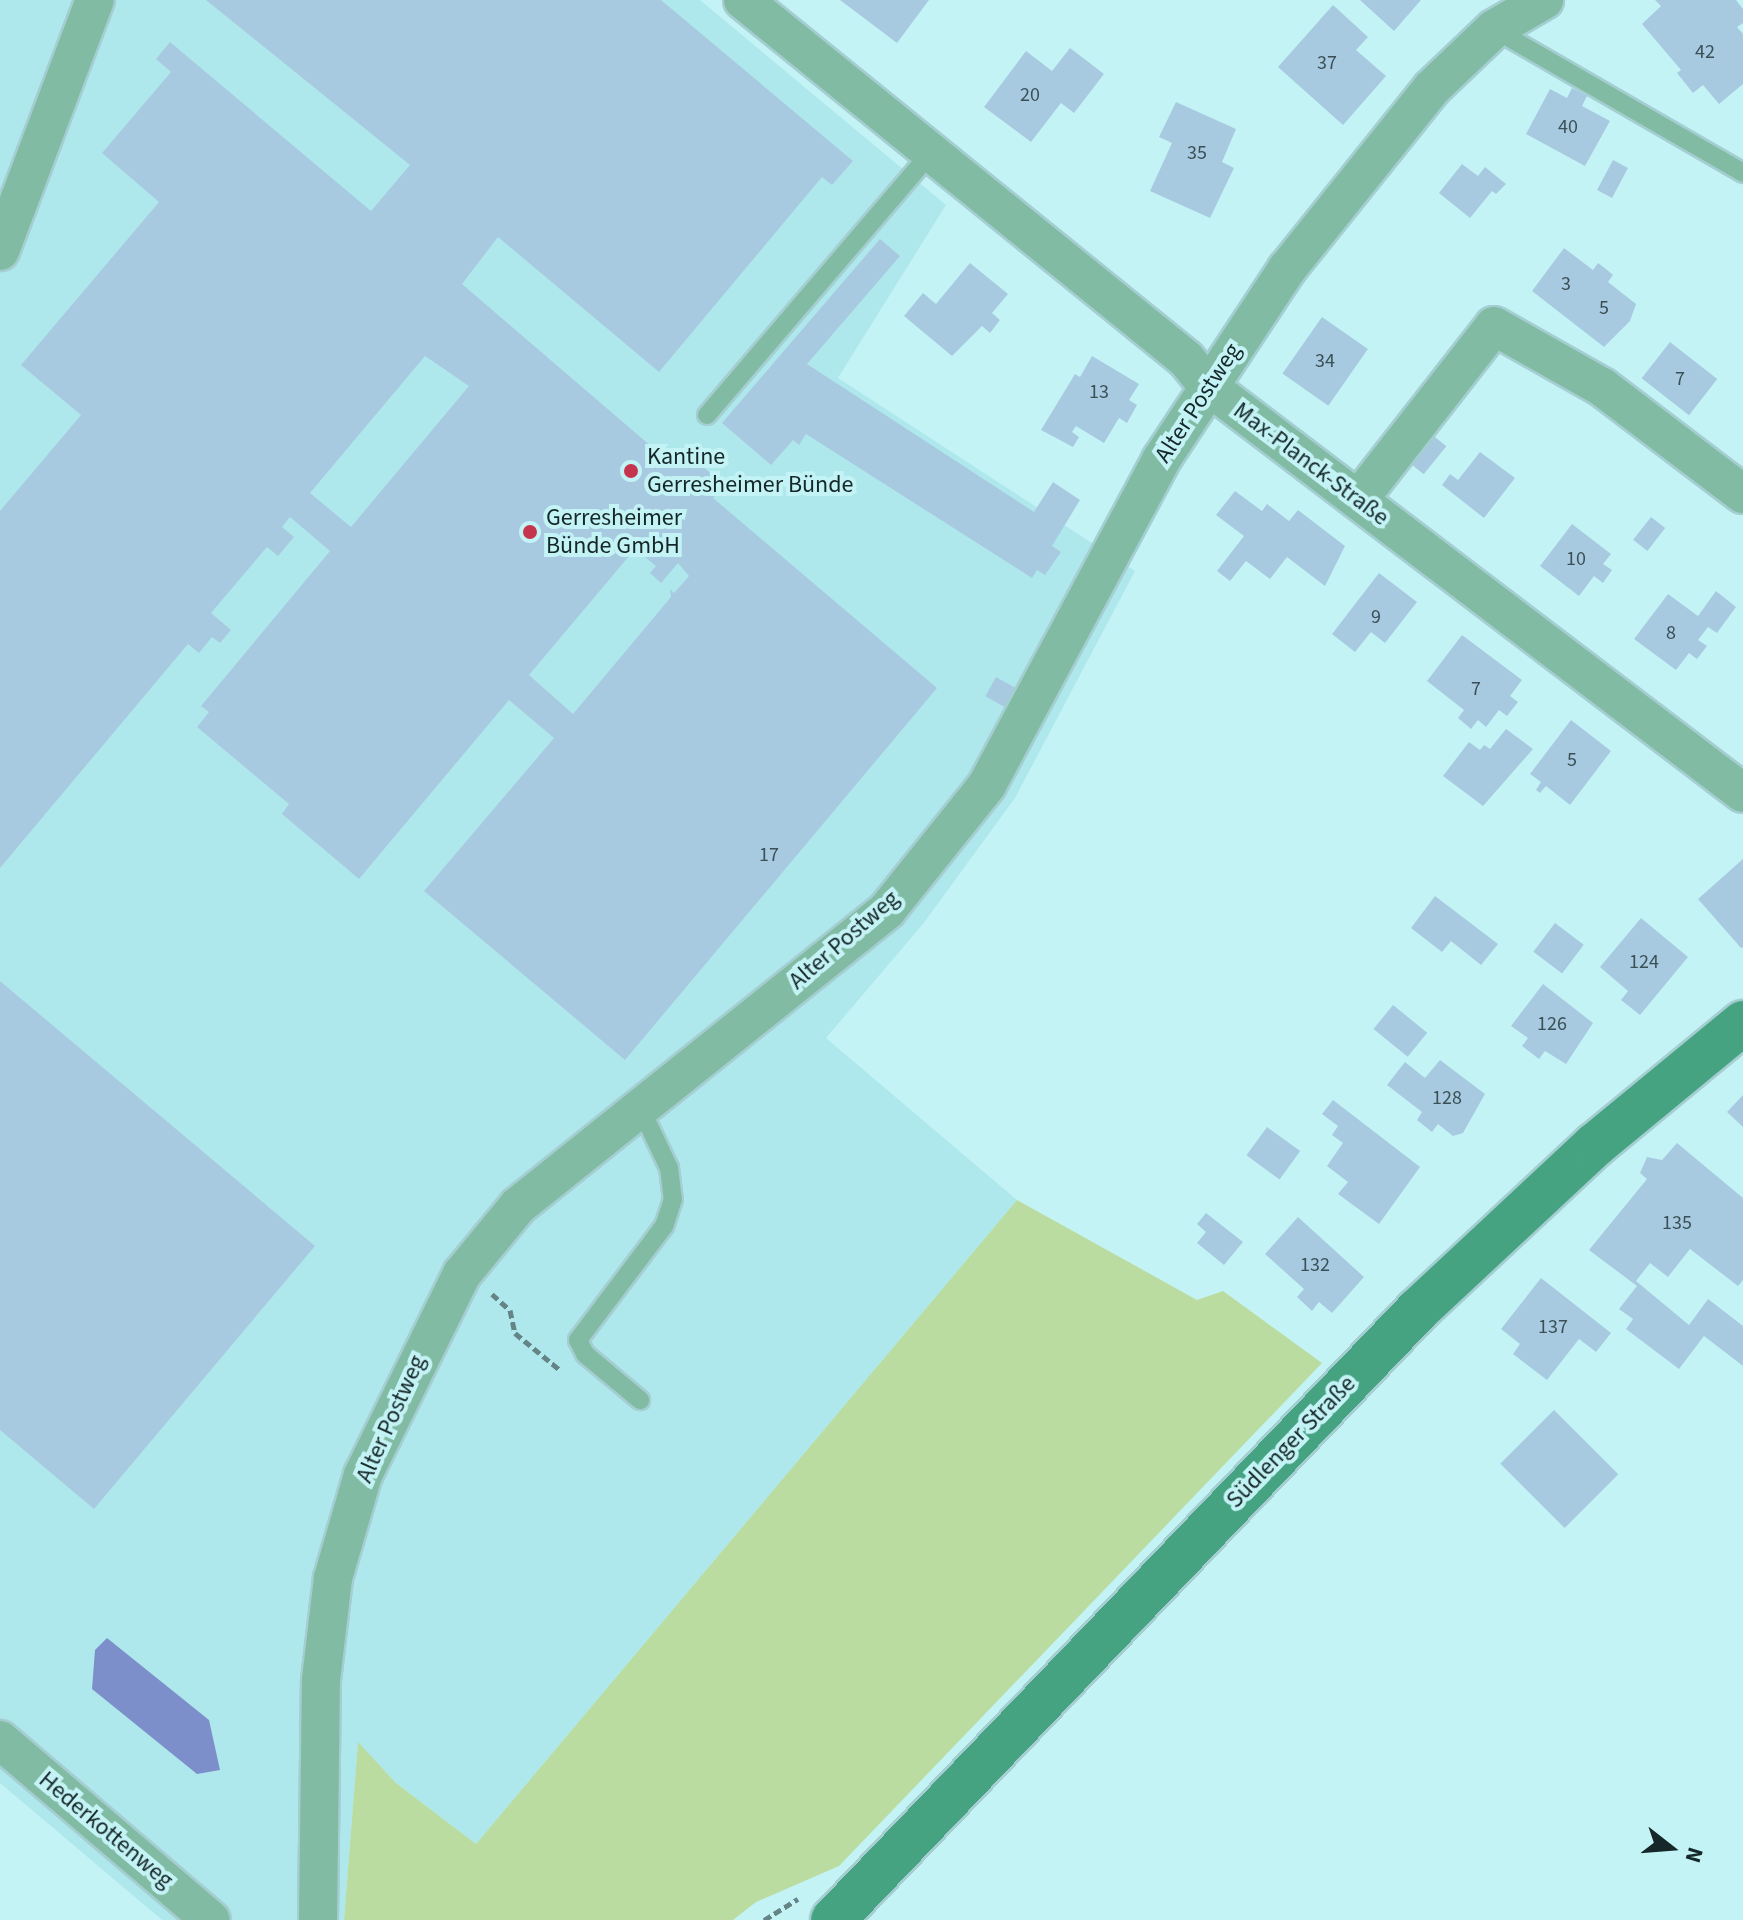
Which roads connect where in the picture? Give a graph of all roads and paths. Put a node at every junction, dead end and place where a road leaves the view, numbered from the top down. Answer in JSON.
{"nodes":[{"id":1,"x":95,"y":0,"type":"edge"},
{"id":2,"x":743,"y":0,"type":"edge"},
{"id":3,"x":1544,"y":0,"type":"edge"},
{"id":4,"x":1494,"y":29,"type":"junction"},
{"id":5,"x":929,"y":155,"type":"junction"},
{"id":6,"x":1743,"y":173,"type":"edge"},
{"id":7,"x":0,"y":251,"type":"edge"},
{"id":8,"x":1208,"y":386,"type":"junction"},
{"id":9,"x":707,"y":415,"type":"dead end"},
{"id":10,"x":1743,"y":494,"type":"edge"},
{"id":11,"x":1359,"y":499,"type":"junction"},
{"id":12,"x":1743,"y":793,"type":"edge"},
{"id":13,"x":1743,"y":1023,"type":"edge"},
{"id":14,"x":640,"y":1107,"type":"junction"},
{"id":15,"x":465,"y":1270,"type":"junction"},
{"id":16,"x":570,"y":1380,"type":"dead end"},
{"id":17,"x":640,"y":1400,"type":"dead end"},
{"id":18,"x":0,"y":1740,"type":"edge"},
{"id":19,"x":863,"y":1887,"type":"junction"},
{"id":20,"x":211,"y":1920,"type":"edge"},
{"id":21,"x":318,"y":1920,"type":"edge"},
{"id":22,"x":816,"y":1920,"type":"edge"},
{"id":23,"x":833,"y":1920,"type":"edge"}],
"edges":[{"from":1,"to":7,"type":"street"},
{"from":2,"to":5,"type":"street","name":"Max-Planck-Straße"},
{"from":3,"to":4,"type":"street","name":"Alter Postweg"},
{"from":4,"to":6,"type":"lane"},
{"from":4,"to":8,"type":"street","name":"Alter Postweg"},
{"from":5,"to":8,"type":"street","name":"Max-Planck-Straße"},
{"from":5,"to":9,"type":"lane"},
{"from":8,"to":11,"type":"street","name":"Max-Planck-Straße"},
{"from":8,"to":14,"type":"street","name":"Alter Postweg"},
{"from":10,"to":11,"type":"street"},
{"from":11,"to":12,"type":"street","name":"Max-Planck-Straße"},
{"from":13,"to":19,"type":"main road","name":"Südlenger Straße"},
{"from":14,"to":15,"type":"street","name":"Alter Postweg"},
{"from":14,"to":17,"type":"lane"},
{"from":15,"to":16,"type":"path"},
{"from":15,"to":21,"type":"street","name":"Alter Postweg"},
{"from":18,"to":20,"type":"street","name":"Hederkottenweg"},
{"from":19,"to":22,"type":"main road","name":"Südlenger Straße"},
{"from":19,"to":23,"type":"main road","name":"Südlenger Straße"}]}
